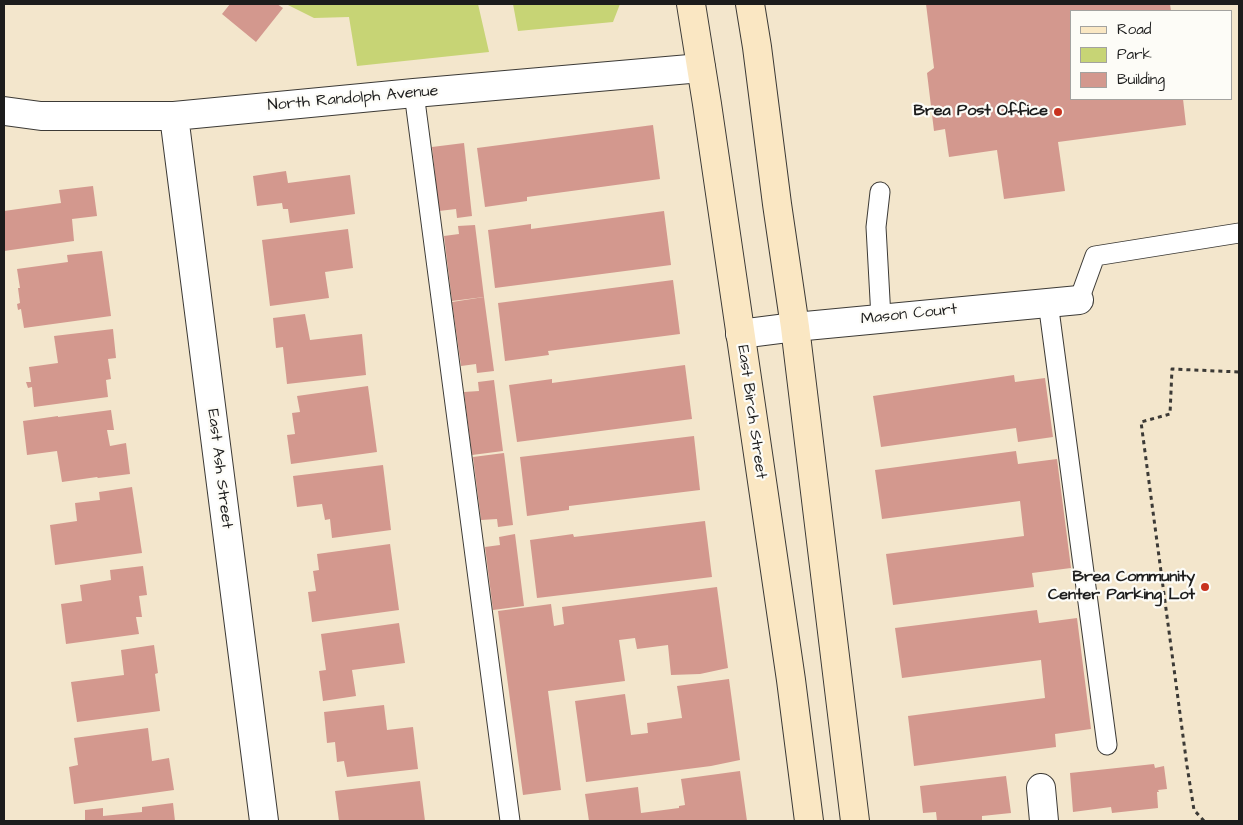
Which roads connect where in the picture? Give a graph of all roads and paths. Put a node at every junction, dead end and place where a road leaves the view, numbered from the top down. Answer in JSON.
{"nodes":[{"id":1,"x":691,"y":4,"type":"edge"},
{"id":2,"x":750,"y":4,"type":"edge"},
{"id":3,"x":701,"y":68,"type":"junction"},
{"id":4,"x":414,"y":93,"type":"junction"},
{"id":5,"x":4,"y":111,"type":"edge"},
{"id":6,"x":174,"y":116,"type":"junction"},
{"id":7,"x":880,"y":192,"type":"dead end"},
{"id":8,"x":1239,"y":233,"type":"edge"},
{"id":9,"x":1079,"y":300,"type":"joint"},
{"id":10,"x":1048,"y":302,"type":"junction"},
{"id":11,"x":881,"y":318,"type":"junction"},
{"id":12,"x":795,"y":327,"type":"junction"},
{"id":13,"x":740,"y":334,"type":"junction"},
{"id":14,"x":1239,"y":372,"type":"edge"},
{"id":15,"x":1107,"y":745,"type":"dead end"},
{"id":16,"x":1041,"y":788,"type":"dead end"},
{"id":17,"x":264,"y":821,"type":"edge"},
{"id":18,"x":510,"y":821,"type":"edge"},
{"id":19,"x":809,"y":821,"type":"edge"},
{"id":20,"x":855,"y":821,"type":"edge"},
{"id":21,"x":1044,"y":821,"type":"edge"},
{"id":22,"x":1204,"y":821,"type":"edge"}],
"edges":[{"from":1,"to":3,"type":"street","name":"East Birch Street"},
{"from":2,"to":12,"type":"street"},
{"from":3,"to":4,"type":"street","name":"North Randolph Avenue"},
{"from":3,"to":13,"type":"street","name":"East Birch Street"},
{"from":4,"to":6,"type":"street","name":"North Randolph Avenue"},
{"from":4,"to":18,"type":"lane"},
{"from":5,"to":6,"type":"street","name":"North Randolph Avenue"},
{"from":6,"to":17,"type":"street","name":"East Ash Street"},
{"from":7,"to":11,"type":"lane"},
{"from":8,"to":9,"type":"lane"},
{"from":9,"to":10,"type":"street","name":"Mason Court"},
{"from":10,"to":11,"type":"street","name":"Mason Court"},
{"from":10,"to":15,"type":"lane"},
{"from":11,"to":12,"type":"street","name":"Mason Court"},
{"from":12,"to":13,"type":"street","name":"Mason Court"},
{"from":12,"to":20,"type":"street"},
{"from":13,"to":19,"type":"street","name":"East Birch Street"},
{"from":14,"to":22,"type":"path"},
{"from":16,"to":21,"type":"street"}]}
